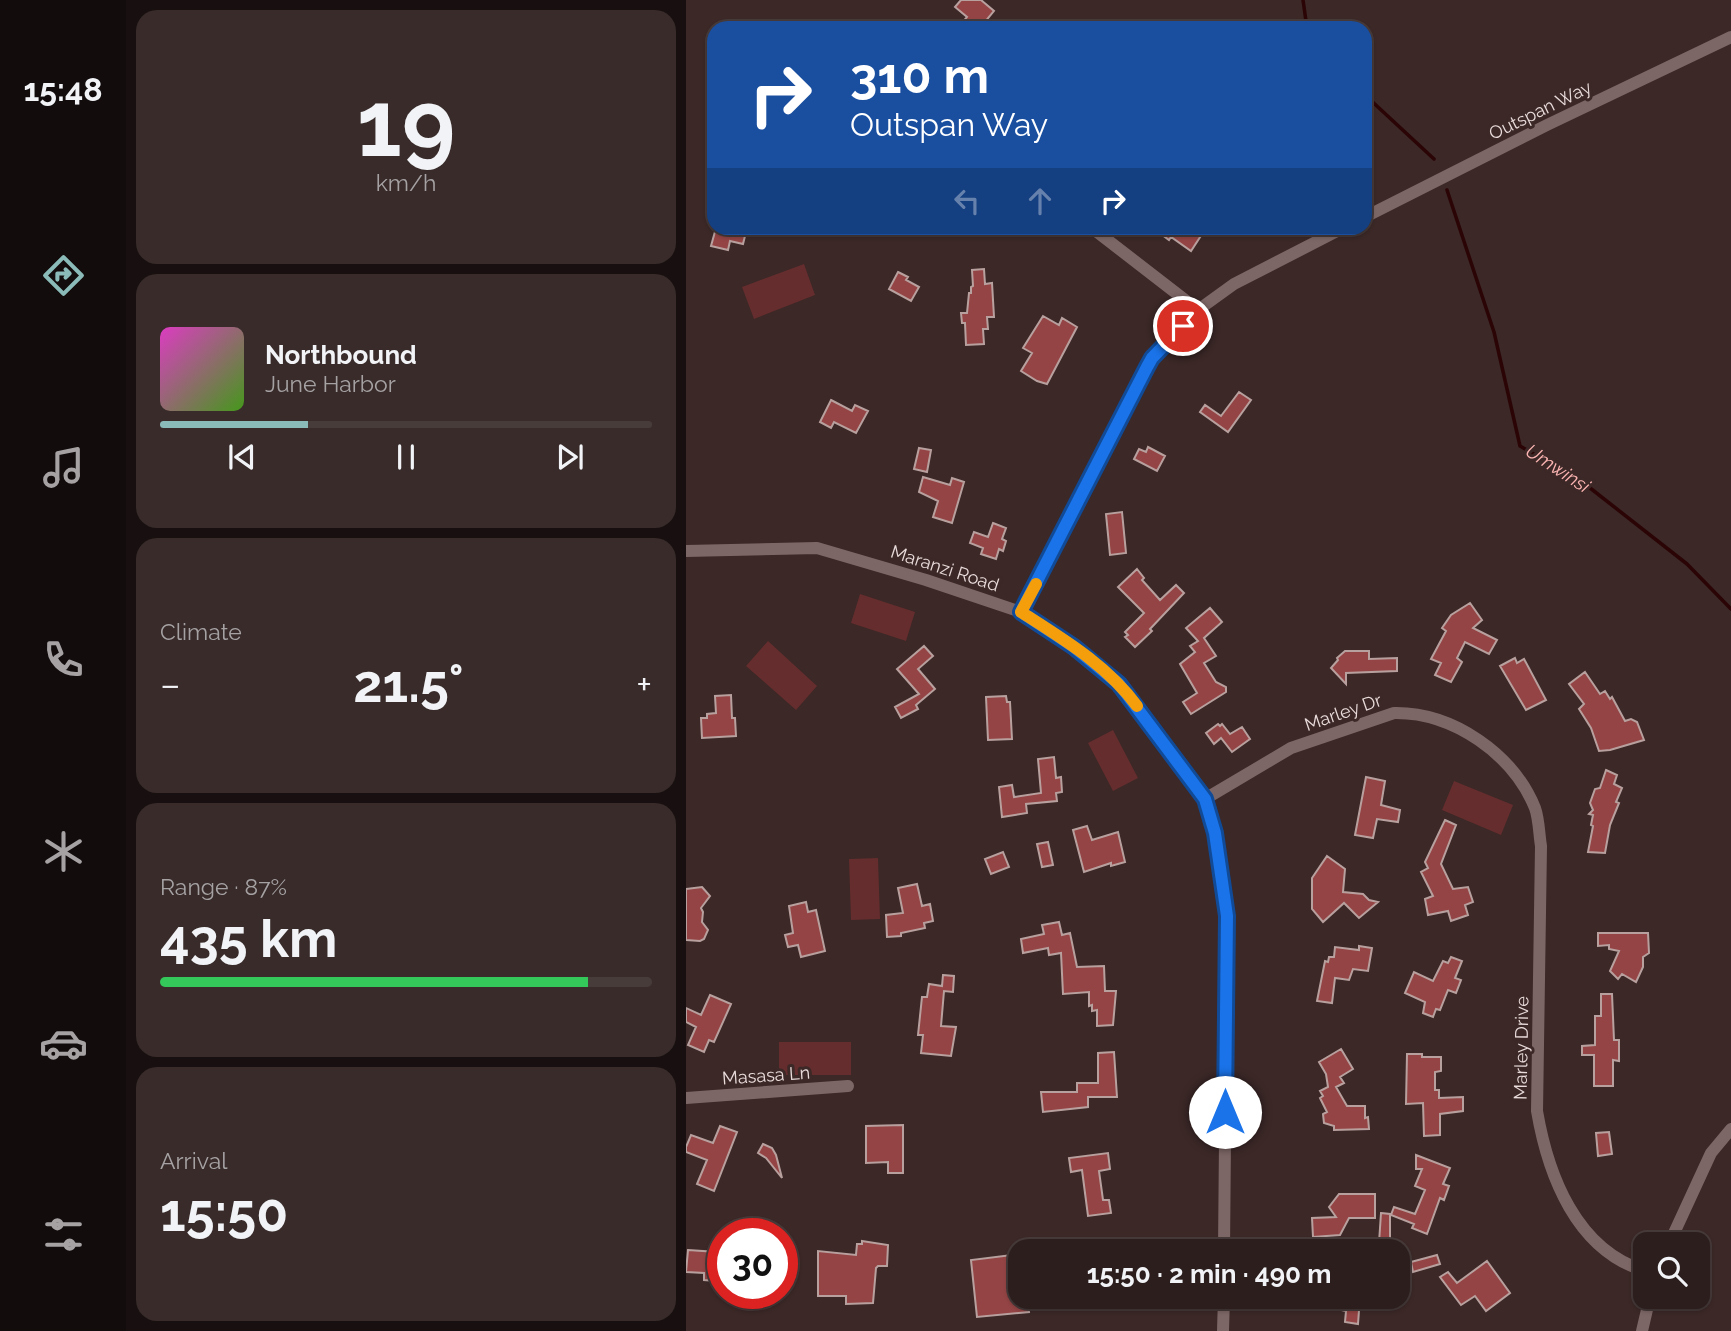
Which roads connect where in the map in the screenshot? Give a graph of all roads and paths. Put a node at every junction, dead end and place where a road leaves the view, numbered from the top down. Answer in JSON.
{"nodes":[{"id":1,"x":1731,"y":37,"type":"edge"},
{"id":2,"x":1372,"y":213,"type":"edge"},
{"id":3,"x":1101,"y":235,"type":"edge"},
{"id":4,"x":1329,"y":235,"type":"edge"},
{"id":5,"x":1198,"y":310,"type":"junction"},
{"id":6,"x":686,"y":551,"type":"edge"},
{"id":7,"x":1021,"y":612,"type":"junction"},
{"id":8,"x":1523,"y":786,"type":"joint"},
{"id":9,"x":1205,"y":799,"type":"junction"},
{"id":10,"x":848,"y":1086,"type":"dead end"},
{"id":11,"x":686,"y":1098,"type":"edge"},
{"id":12,"x":1731,"y":1129,"type":"edge"},
{"id":13,"x":1675,"y":1232,"type":"edge"},
{"id":14,"x":1224,"y":1239,"type":"edge"},
{"id":15,"x":1633,"y":1267,"type":"edge"},
{"id":16,"x":1224,"y":1309,"type":"edge"},
{"id":17,"x":1647,"y":1309,"type":"edge"},
{"id":18,"x":1223,"y":1331,"type":"edge"},
{"id":19,"x":1642,"y":1331,"type":"edge"}],
"edges":[{"from":1,"to":2,"type":"street","name":"Outspan Way"},
{"from":3,"to":5,"type":"street"},
{"from":4,"to":5,"type":"street"},
{"from":5,"to":7,"type":"street"},
{"from":6,"to":7,"type":"street","name":"Maranzi Road"},
{"from":7,"to":9,"type":"street","name":"Maranzi Road"},
{"from":8,"to":9,"type":"street","name":"Marley Dr"},
{"from":8,"to":15,"type":"street","name":"Marley Drive"},
{"from":9,"to":14,"type":"street","name":"Maranzi Road"},
{"from":10,"to":11,"type":"street","name":"Masasa Ln"},
{"from":12,"to":13,"type":"street"},
{"from":16,"to":18,"type":"street"},
{"from":17,"to":19,"type":"street"}]}
